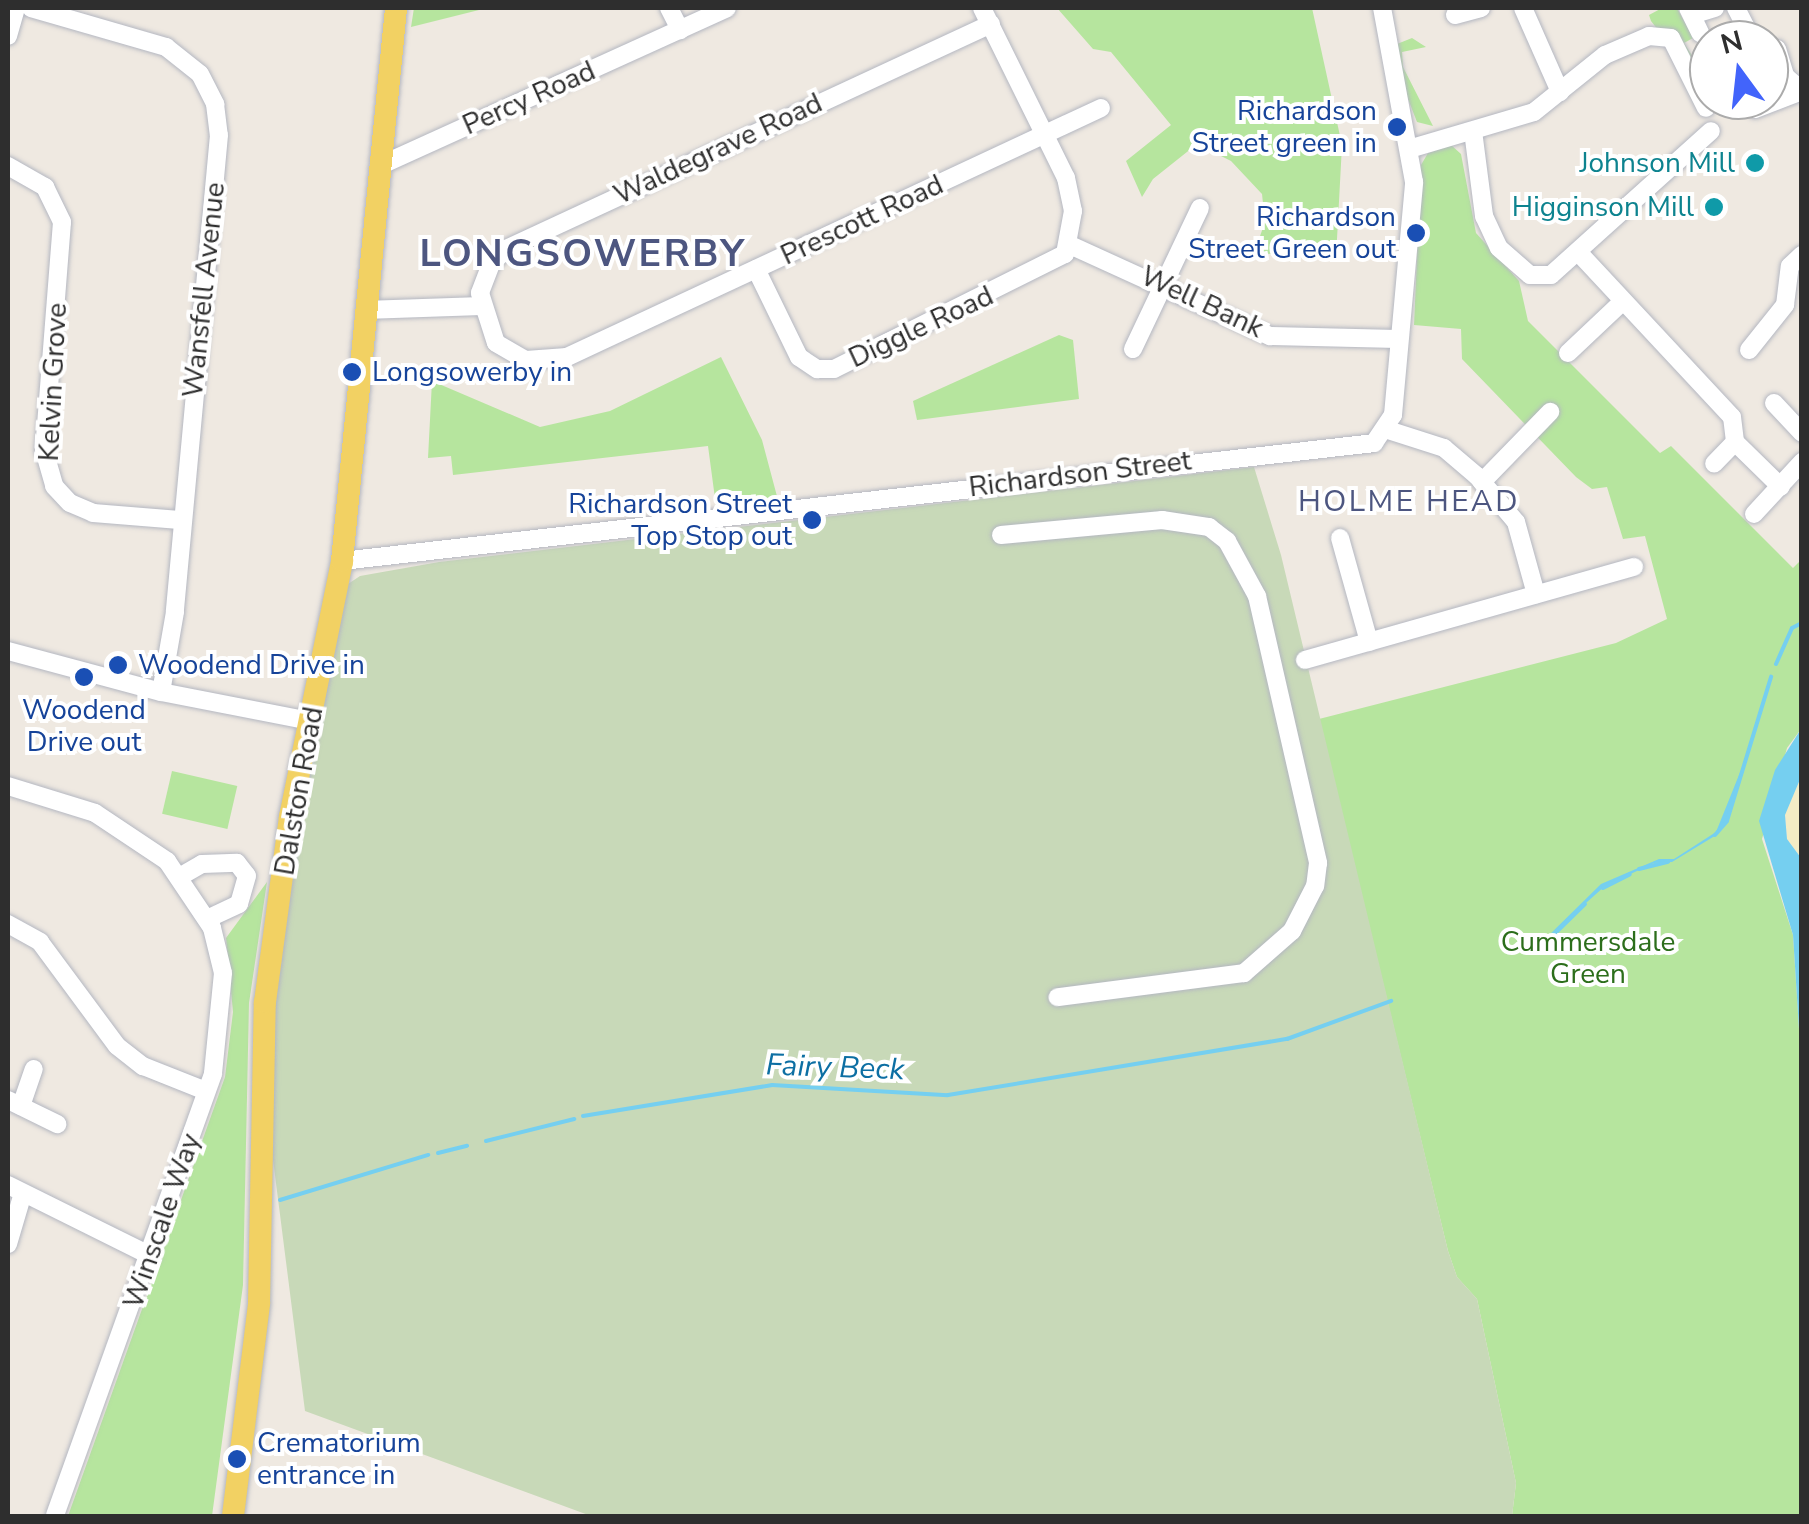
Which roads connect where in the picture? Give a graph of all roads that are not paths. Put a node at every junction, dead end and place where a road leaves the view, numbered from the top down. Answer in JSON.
{"nodes":[{"id":1,"x":16,"y":8,"type":"edge"},
{"id":2,"x":31,"y":8,"type":"edge"},
{"id":3,"x":396,"y":8,"type":"edge"},
{"id":4,"x":669,"y":8,"type":"edge"},
{"id":5,"x":727,"y":8,"type":"edge"},
{"id":6,"x":1382,"y":8,"type":"edge"},
{"id":7,"x":1482,"y":8,"type":"edge"},
{"id":8,"x":1523,"y":8,"type":"edge"},
{"id":9,"x":1715,"y":8,"type":"edge"},
{"id":10,"x":1454,"y":14,"type":"dead end"},
{"id":11,"x":986,"y":16,"type":"edge"},
{"id":12,"x":1693,"y":19,"type":"edge"},
{"id":13,"x":680,"y":30,"type":"junction"},
{"id":14,"x":8,"y":36,"type":"edge"},
{"id":15,"x":1689,"y":78,"type":"edge"},
{"id":16,"x":1560,"y":92,"type":"junction"},
{"id":17,"x":1101,"y":108,"type":"dead end"},
{"id":18,"x":1473,"y":131,"type":"junction"},
{"id":19,"x":1712,"y":131,"type":"dead end"},
{"id":20,"x":1047,"y":134,"type":"junction"},
{"id":21,"x":1408,"y":150,"type":"junction"},
{"id":22,"x":8,"y":166,"type":"edge"},
{"id":23,"x":378,"y":166,"type":"junction"},
{"id":24,"x":1200,"y":208,"type":"dead end"},
{"id":25,"x":1070,"y":246,"type":"junction"},
{"id":26,"x":1578,"y":253,"type":"junction"},
{"id":27,"x":1802,"y":255,"type":"edge"},
{"id":28,"x":756,"y":269,"type":"junction"},
{"id":29,"x":1163,"y":284,"type":"junction"},
{"id":30,"x":1620,"y":304,"type":"junction"},
{"id":31,"x":480,"y":306,"type":"junction"},
{"id":32,"x":366,"y":310,"type":"junction"},
{"id":33,"x":1399,"y":339,"type":"junction"},
{"id":34,"x":1133,"y":349,"type":"dead end"},
{"id":35,"x":1749,"y":350,"type":"dead end"},
{"id":36,"x":1568,"y":353,"type":"dead end"},
{"id":37,"x":1774,"y":403,"type":"dead end"},
{"id":38,"x":1550,"y":412,"type":"dead end"},
{"id":39,"x":1388,"y":430,"type":"junction"},
{"id":40,"x":1802,"y":433,"type":"edge"},
{"id":41,"x":1735,"y":442,"type":"junction"},
{"id":42,"x":1802,"y":462,"type":"edge"},
{"id":43,"x":1714,"y":464,"type":"dead end"},
{"id":44,"x":1482,"y":482,"type":"junction"},
{"id":45,"x":1781,"y":487,"type":"junction"},
{"id":46,"x":1754,"y":514,"type":"dead end"},
{"id":47,"x":180,"y":520,"type":"junction"},
{"id":48,"x":1001,"y":535,"type":"dead end"},
{"id":49,"x":1340,"y":538,"type":"dead end"},
{"id":50,"x":342,"y":561,"type":"junction"},
{"id":51,"x":1634,"y":566,"type":"dead end"},
{"id":52,"x":1536,"y":594,"type":"junction"},
{"id":53,"x":1369,"y":642,"type":"junction"},
{"id":54,"x":8,"y":650,"type":"edge"},
{"id":55,"x":1305,"y":660,"type":"dead end"},
{"id":56,"x":160,"y":692,"type":"junction"},
{"id":57,"x":310,"y":721,"type":"junction"},
{"id":58,"x":8,"y":786,"type":"edge"},
{"id":59,"x":181,"y":876,"type":"junction"},
{"id":60,"x":207,"y":919,"type":"junction"},
{"id":61,"x":8,"y":924,"type":"edge"},
{"id":62,"x":1058,"y":997,"type":"dead end"},
{"id":63,"x":34,"y":1070,"type":"dead end"},
{"id":64,"x":206,"y":1091,"type":"junction"},
{"id":65,"x":14,"y":1103,"type":"edge"},
{"id":66,"x":57,"y":1124,"type":"dead end"},
{"id":67,"x":15,"y":1189,"type":"edge"},
{"id":68,"x":8,"y":1244,"type":"edge"},
{"id":69,"x":151,"y":1256,"type":"junction"},
{"id":70,"x":55,"y":1516,"type":"edge"},
{"id":71,"x":233,"y":1516,"type":"edge"}],
"edges":[{"from":1,"to":14,"type":"street"},
{"from":2,"to":47,"type":"street","name":"Wansfell Avenue"},
{"from":3,"to":23,"type":"main road","name":"Dalston Road"},
{"from":4,"to":13,"type":"street"},
{"from":5,"to":13,"type":"street","name":"Percy Road"},
{"from":6,"to":21,"type":"street"},
{"from":7,"to":10,"type":"street"},
{"from":8,"to":16,"type":"street"},
{"from":9,"to":12,"type":"street"},
{"from":11,"to":20,"type":"street"},
{"from":11,"to":31,"type":"street","name":"Waldegrave Road"},
{"from":13,"to":23,"type":"street","name":"Percy Road"},
{"from":15,"to":16,"type":"street"},
{"from":16,"to":18,"type":"street"},
{"from":17,"to":20,"type":"street","name":"Prescott Road"},
{"from":18,"to":21,"type":"street"},
{"from":18,"to":26,"type":"street"},
{"from":19,"to":26,"type":"street"},
{"from":20,"to":25,"type":"street"},
{"from":20,"to":28,"type":"street","name":"Prescott Road"},
{"from":21,"to":33,"type":"street"},
{"from":22,"to":47,"type":"street","name":"Kelvin Grove"},
{"from":23,"to":32,"type":"main road","name":"Dalston Road"},
{"from":24,"to":29,"type":"street"},
{"from":25,"to":28,"type":"street","name":"Diggle Road"},
{"from":25,"to":29,"type":"street","name":"Well Bank"},
{"from":26,"to":30,"type":"street"},
{"from":27,"to":35,"type":"street"},
{"from":28,"to":31,"type":"street","name":"Prescott Road"},
{"from":29,"to":33,"type":"street","name":"Well Bank"},
{"from":29,"to":34,"type":"street"},
{"from":30,"to":36,"type":"street"},
{"from":30,"to":41,"type":"street"},
{"from":31,"to":32,"type":"street"},
{"from":32,"to":50,"type":"main road","name":"Dalston Road"},
{"from":33,"to":39,"type":"street"},
{"from":37,"to":40,"type":"street"},
{"from":38,"to":44,"type":"street"},
{"from":39,"to":44,"type":"street"},
{"from":39,"to":50,"type":"street","name":"Richardson Street"},
{"from":41,"to":43,"type":"street"},
{"from":41,"to":45,"type":"street"},
{"from":42,"to":45,"type":"street"},
{"from":44,"to":52,"type":"street"},
{"from":45,"to":46,"type":"street"},
{"from":47,"to":56,"type":"street","name":"Wansfell Avenue"},
{"from":48,"to":62,"type":"street"},
{"from":49,"to":53,"type":"street"},
{"from":50,"to":57,"type":"main road","name":"Dalston Road"},
{"from":51,"to":52,"type":"street"},
{"from":52,"to":53,"type":"street"},
{"from":53,"to":55,"type":"street"},
{"from":54,"to":56,"type":"street"},
{"from":56,"to":57,"type":"street"},
{"from":57,"to":71,"type":"main road","name":"Dalston Road"},
{"from":58,"to":59,"type":"street","name":"Winscale Way"},
{"from":59,"to":60,"type":"street","name":"Winscale Way"},
{"from":59,"to":60,"type":"street"},
{"from":60,"to":64,"type":"street","name":"Winscale Way"},
{"from":61,"to":64,"type":"street"},
{"from":63,"to":65,"type":"street"},
{"from":64,"to":69,"type":"street","name":"Winscale Way"},
{"from":65,"to":66,"type":"street"},
{"from":67,"to":68,"type":"street"},
{"from":67,"to":69,"type":"street"},
{"from":69,"to":70,"type":"street","name":"Winscale Way"}]}
